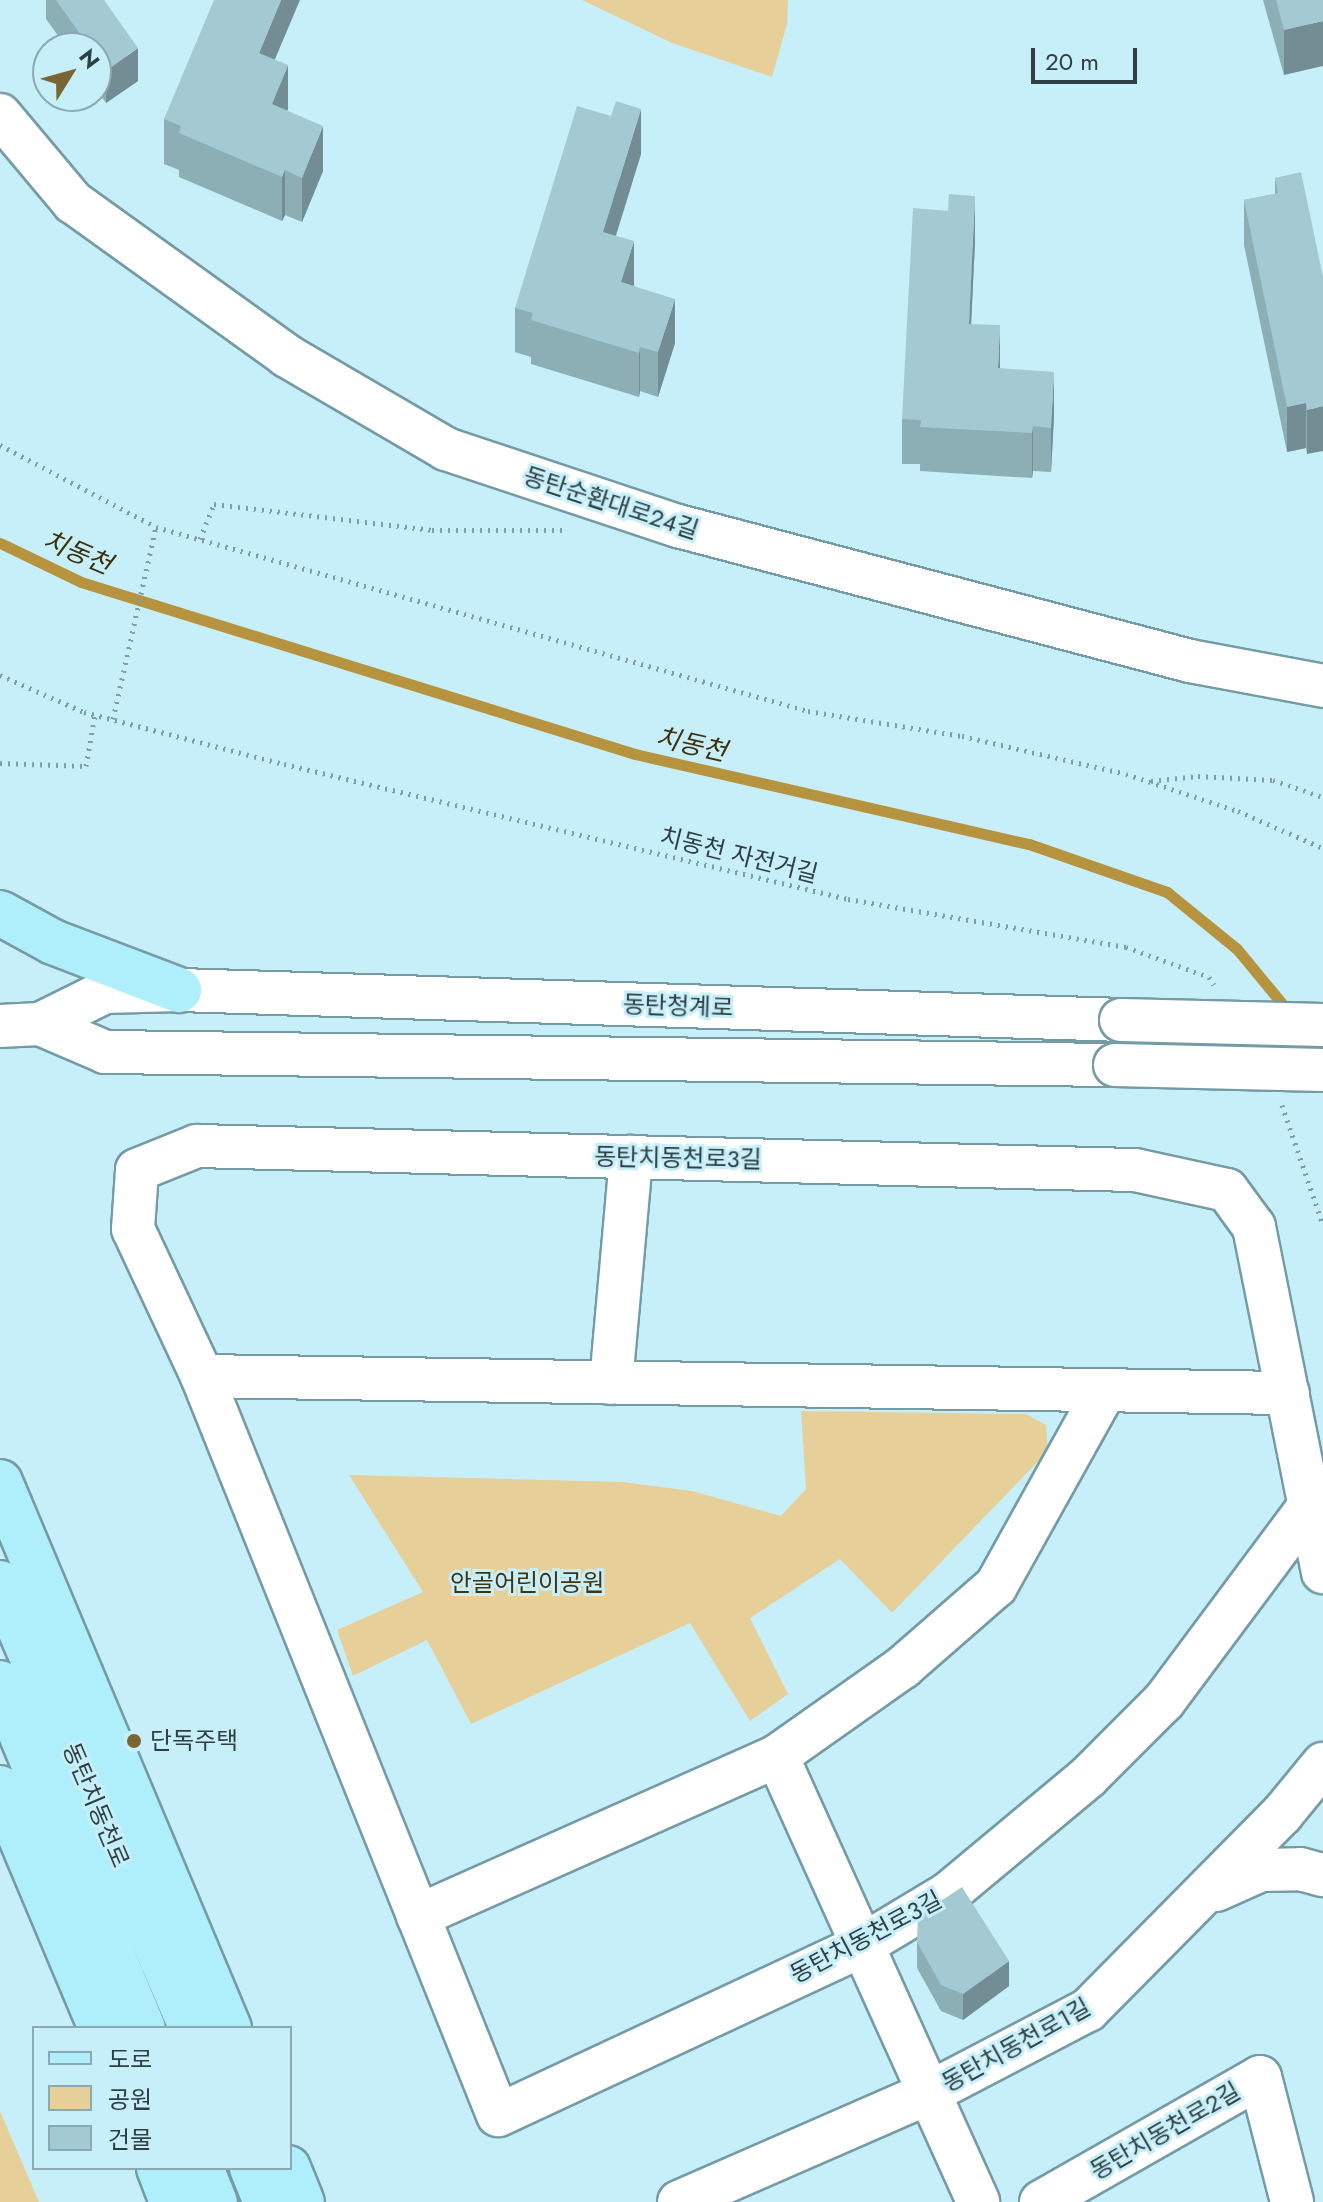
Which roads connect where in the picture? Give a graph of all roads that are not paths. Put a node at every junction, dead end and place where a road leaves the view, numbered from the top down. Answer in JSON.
{"nodes":[{"id":1,"x":0,"y":115,"type":"edge"},
{"id":2,"x":1323,"y":686,"type":"edge"},
{"id":3,"x":0,"y":913,"type":"edge"},
{"id":4,"x":179,"y":990,"type":"junction"},
{"id":5,"x":20,"y":1025,"type":"edge"},
{"id":6,"x":1323,"y":1025,"type":"edge"},
{"id":7,"x":1323,"y":1070,"type":"edge"},
{"id":8,"x":631,"y":1157,"type":"junction"},
{"id":9,"x":202,"y":1376,"type":"junction"},
{"id":10,"x":611,"y":1383,"type":"junction"},
{"id":11,"x":1104,"y":1392,"type":"junction"},
{"id":12,"x":1288,"y":1393,"type":"junction"},
{"id":13,"x":0,"y":1482,"type":"edge"},
{"id":14,"x":1308,"y":1508,"type":"junction"},
{"id":15,"x":1323,"y":1572,"type":"edge"},
{"id":16,"x":0,"y":1583,"type":"edge"},
{"id":17,"x":0,"y":1683,"type":"edge"},
{"id":18,"x":777,"y":1756,"type":"junction"},
{"id":19,"x":1323,"y":1764,"type":"edge"},
{"id":20,"x":0,"y":1788,"type":"edge"},
{"id":21,"x":1323,"y":1875,"type":"edge"},
{"id":22,"x":1204,"y":1896,"type":"junction"},
{"id":23,"x":418,"y":1916,"type":"junction"},
{"id":24,"x":861,"y":1946,"type":"junction"},
{"id":25,"x":100,"y":2026,"type":"edge"},
{"id":26,"x":142,"y":2026,"type":"edge"},
{"id":27,"x":191,"y":2026,"type":"edge"},
{"id":28,"x":228,"y":2026,"type":"edge"},
{"id":29,"x":929,"y":2093,"type":"junction"},
{"id":30,"x":160,"y":2170,"type":"edge"},
{"id":31,"x":202,"y":2170,"type":"edge"},
{"id":32,"x":253,"y":2170,"type":"edge"},
{"id":33,"x":289,"y":2170,"type":"edge"},
{"id":34,"x":172,"y":2202,"type":"edge"},
{"id":35,"x":215,"y":2202,"type":"edge"},
{"id":36,"x":266,"y":2202,"type":"edge"},
{"id":37,"x":302,"y":2202,"type":"edge"},
{"id":38,"x":679,"y":2202,"type":"edge"},
{"id":39,"x":978,"y":2202,"type":"edge"},
{"id":40,"x":1041,"y":2202,"type":"edge"},
{"id":41,"x":1292,"y":2202,"type":"edge"}],
"edges":[{"from":1,"to":2,"type":"street","name":"동탄순환대로24길"},
{"from":3,"to":4,"type":"main road"},
{"from":4,"to":5,"type":"street","name":"동탄청계로"},
{"from":4,"to":6,"type":"street","name":"동탄청계로","bridge":true},
{"from":5,"to":7,"type":"street","name":"동탄청계로","bridge":true},
{"from":8,"to":9,"type":"street","name":"동탄치동천로3길"},
{"from":8,"to":10,"type":"street"},
{"from":8,"to":12,"type":"street","name":"동탄치동천로3길"},
{"from":9,"to":10,"type":"street"},
{"from":9,"to":23,"type":"street","name":"동탄치동천로3길"},
{"from":10,"to":11,"type":"street"},
{"from":11,"to":12,"type":"street"},
{"from":11,"to":18,"type":"street"},
{"from":12,"to":14,"type":"street","name":"동탄치동천로3길"},
{"from":13,"to":28,"type":"main road"},
{"from":14,"to":15,"type":"street","name":"동탄치동천로3길"},
{"from":14,"to":24,"type":"street","name":"동탄치동천로3길"},
{"from":16,"to":27,"type":"main road","name":"동탄치동천로"},
{"from":17,"to":26,"type":"main road","name":"동탄치동천로"},
{"from":18,"to":23,"type":"street"},
{"from":18,"to":24,"type":"street"},
{"from":19,"to":22,"type":"street","name":"동탄치동천로1길"},
{"from":20,"to":25,"type":"main road"},
{"from":21,"to":22,"type":"street"},
{"from":22,"to":29,"type":"street","name":"동탄치동천로1길"},
{"from":23,"to":24,"type":"street","name":"동탄치동천로3길"},
{"from":24,"to":29,"type":"street"},
{"from":29,"to":38,"type":"street","name":"동탄치동천로1길"},
{"from":29,"to":39,"type":"street"},
{"from":30,"to":34,"type":"main road"},
{"from":31,"to":35,"type":"main road"},
{"from":32,"to":36,"type":"main road"},
{"from":33,"to":37,"type":"main road"},
{"from":40,"to":41,"type":"street","name":"동탄치동천로2길"}]}
